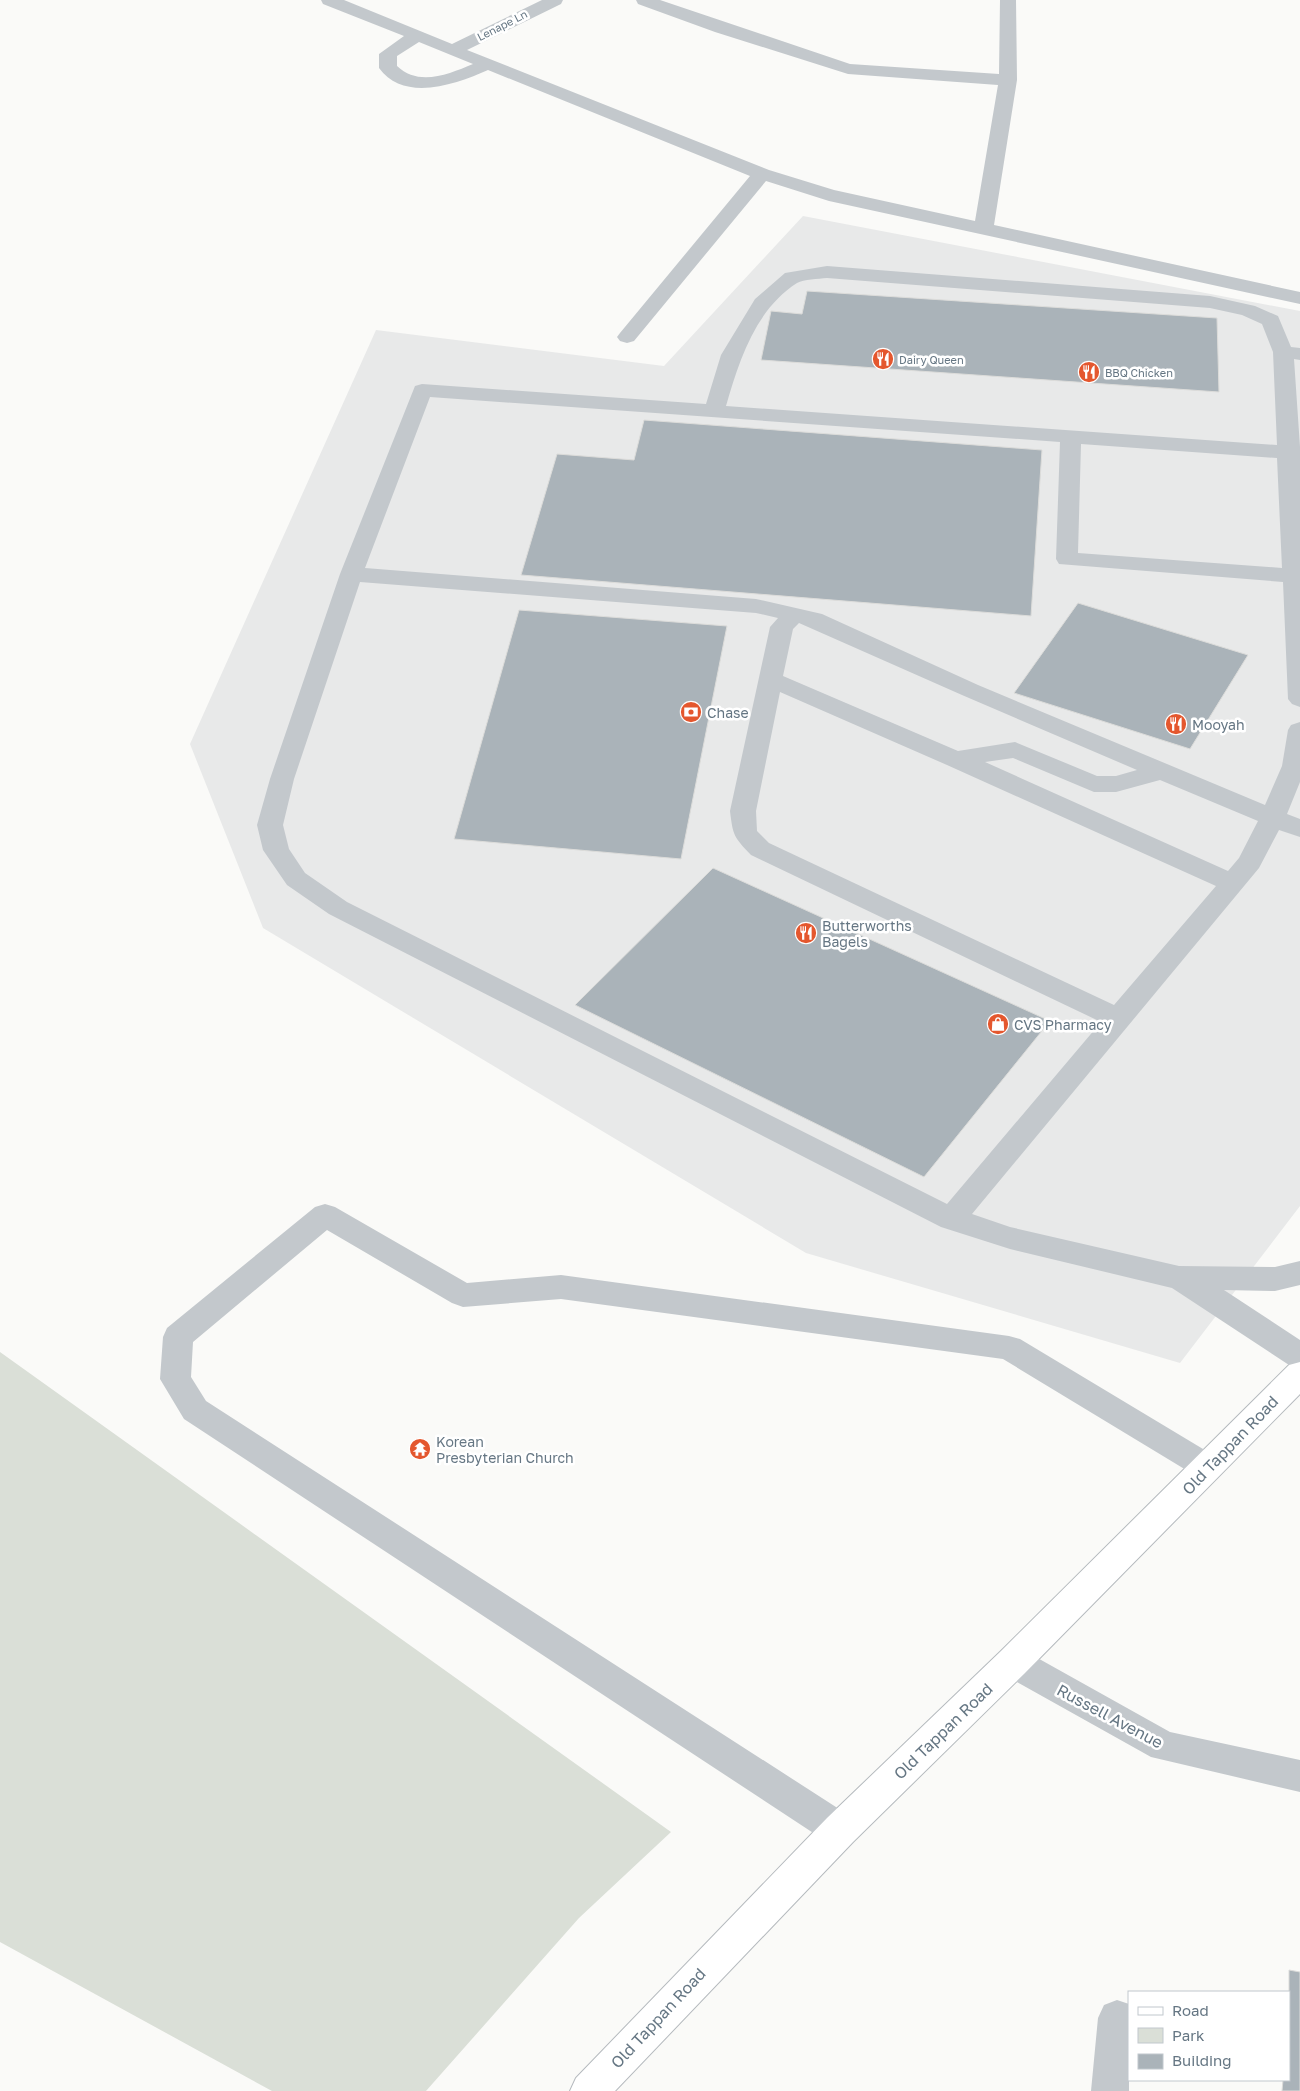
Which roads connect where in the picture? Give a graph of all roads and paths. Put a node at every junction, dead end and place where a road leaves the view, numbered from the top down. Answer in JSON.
{"nodes":[{"id":1,"x":329,"y":0,"type":"edge"},
{"id":2,"x":553,"y":0,"type":"edge"},
{"id":3,"x":644,"y":0,"type":"edge"},
{"id":4,"x":1008,"y":0,"type":"edge"},
{"id":5,"x":417,"y":36,"type":"junction"},
{"id":6,"x":453,"y":50,"type":"junction"},
{"id":7,"x":488,"y":64,"type":"junction"},
{"id":8,"x":1008,"y":80,"type":"junction"},
{"id":9,"x":762,"y":174,"type":"junction"},
{"id":10,"x":984,"y":227,"type":"junction"},
{"id":11,"x":1300,"y":298,"type":"edge"},
{"id":12,"x":628,"y":337,"type":"dead end"},
{"id":13,"x":1292,"y":353,"type":"edge"},
{"id":14,"x":714,"y":411,"type":"junction"},
{"id":15,"x":1072,"y":437,"type":"junction"},
{"id":16,"x":1294,"y":453,"type":"edge"},
{"id":17,"x":351,"y":574,"type":"junction"},
{"id":18,"x":1294,"y":576,"type":"junction"},
{"id":19,"x":794,"y":615,"type":"junction"},
{"id":20,"x":770,"y":679,"type":"junction"},
{"id":21,"x":1300,"y":699,"type":"edge"},
{"id":22,"x":1300,"y":730,"type":"edge"},
{"id":23,"x":956,"y":759,"type":"junction"},
{"id":24,"x":1162,"y":771,"type":"junction"},
{"id":25,"x":1273,"y":818,"type":"junction"},
{"id":26,"x":1300,"y":829,"type":"edge"},
{"id":27,"x":1232,"y":884,"type":"junction"},
{"id":28,"x":1119,"y":1019,"type":"junction"},
{"id":29,"x":951,"y":1219,"type":"junction"},
{"id":30,"x":1300,"y":1273,"type":"edge"},
{"id":31,"x":1179,"y":1278,"type":"junction"},
{"id":32,"x":1300,"y":1356,"type":"edge"},
{"id":33,"x":1300,"y":1374,"type":"edge"},
{"id":34,"x":1207,"y":1467,"type":"junction"},
{"id":35,"x":1013,"y":1662,"type":"junction"},
{"id":36,"x":1300,"y":1776,"type":"edge"},
{"id":37,"x":840,"y":1830,"type":"junction"},
{"id":38,"x":1117,"y":2018,"type":"dead end"},
{"id":39,"x":590,"y":2091,"type":"edge"},
{"id":40,"x":1110,"y":2091,"type":"edge"}],
"edges":[{"from":1,"to":5,"type":"street"},
{"from":2,"to":6,"type":"street"},
{"from":3,"to":8,"type":"street"},
{"from":4,"to":8,"type":"street"},
{"from":5,"to":6,"type":"street"},
{"from":5,"to":7,"type":"street"},
{"from":6,"to":7,"type":"street"},
{"from":7,"to":9,"type":"street"},
{"from":8,"to":10,"type":"street"},
{"from":9,"to":10,"type":"street"},
{"from":9,"to":12,"type":"street"},
{"from":10,"to":11,"type":"street"},
{"from":13,"to":14,"type":"street"},
{"from":13,"to":16,"type":"street"},
{"from":14,"to":15,"type":"street"},
{"from":14,"to":17,"type":"street"},
{"from":15,"to":16,"type":"street"},
{"from":15,"to":18,"type":"street"},
{"from":16,"to":18,"type":"street"},
{"from":17,"to":19,"type":"street"},
{"from":17,"to":29,"type":"street"},
{"from":18,"to":21,"type":"street"},
{"from":19,"to":20,"type":"street"},
{"from":19,"to":24,"type":"street"},
{"from":20,"to":23,"type":"street"},
{"from":20,"to":28,"type":"street"},
{"from":22,"to":25,"type":"street"},
{"from":23,"to":24,"type":"street"},
{"from":23,"to":27,"type":"street"},
{"from":24,"to":25,"type":"street"},
{"from":25,"to":26,"type":"street"},
{"from":25,"to":27,"type":"street"},
{"from":27,"to":28,"type":"street"},
{"from":28,"to":29,"type":"street"},
{"from":29,"to":31,"type":"street"},
{"from":30,"to":31,"type":"street"},
{"from":31,"to":32,"type":"street"},
{"from":33,"to":34,"type":"main road","name":"Old Tappan Road"},
{"from":34,"to":35,"type":"main road","name":"Old Tappan Road"},
{"from":34,"to":37,"type":"street"},
{"from":35,"to":36,"type":"street","name":"Russell Avenue"},
{"from":35,"to":37,"type":"main road","name":"Old Tappan Road"},
{"from":37,"to":39,"type":"main road","name":"Old Tappan Road"},
{"from":38,"to":40,"type":"street"}]}
